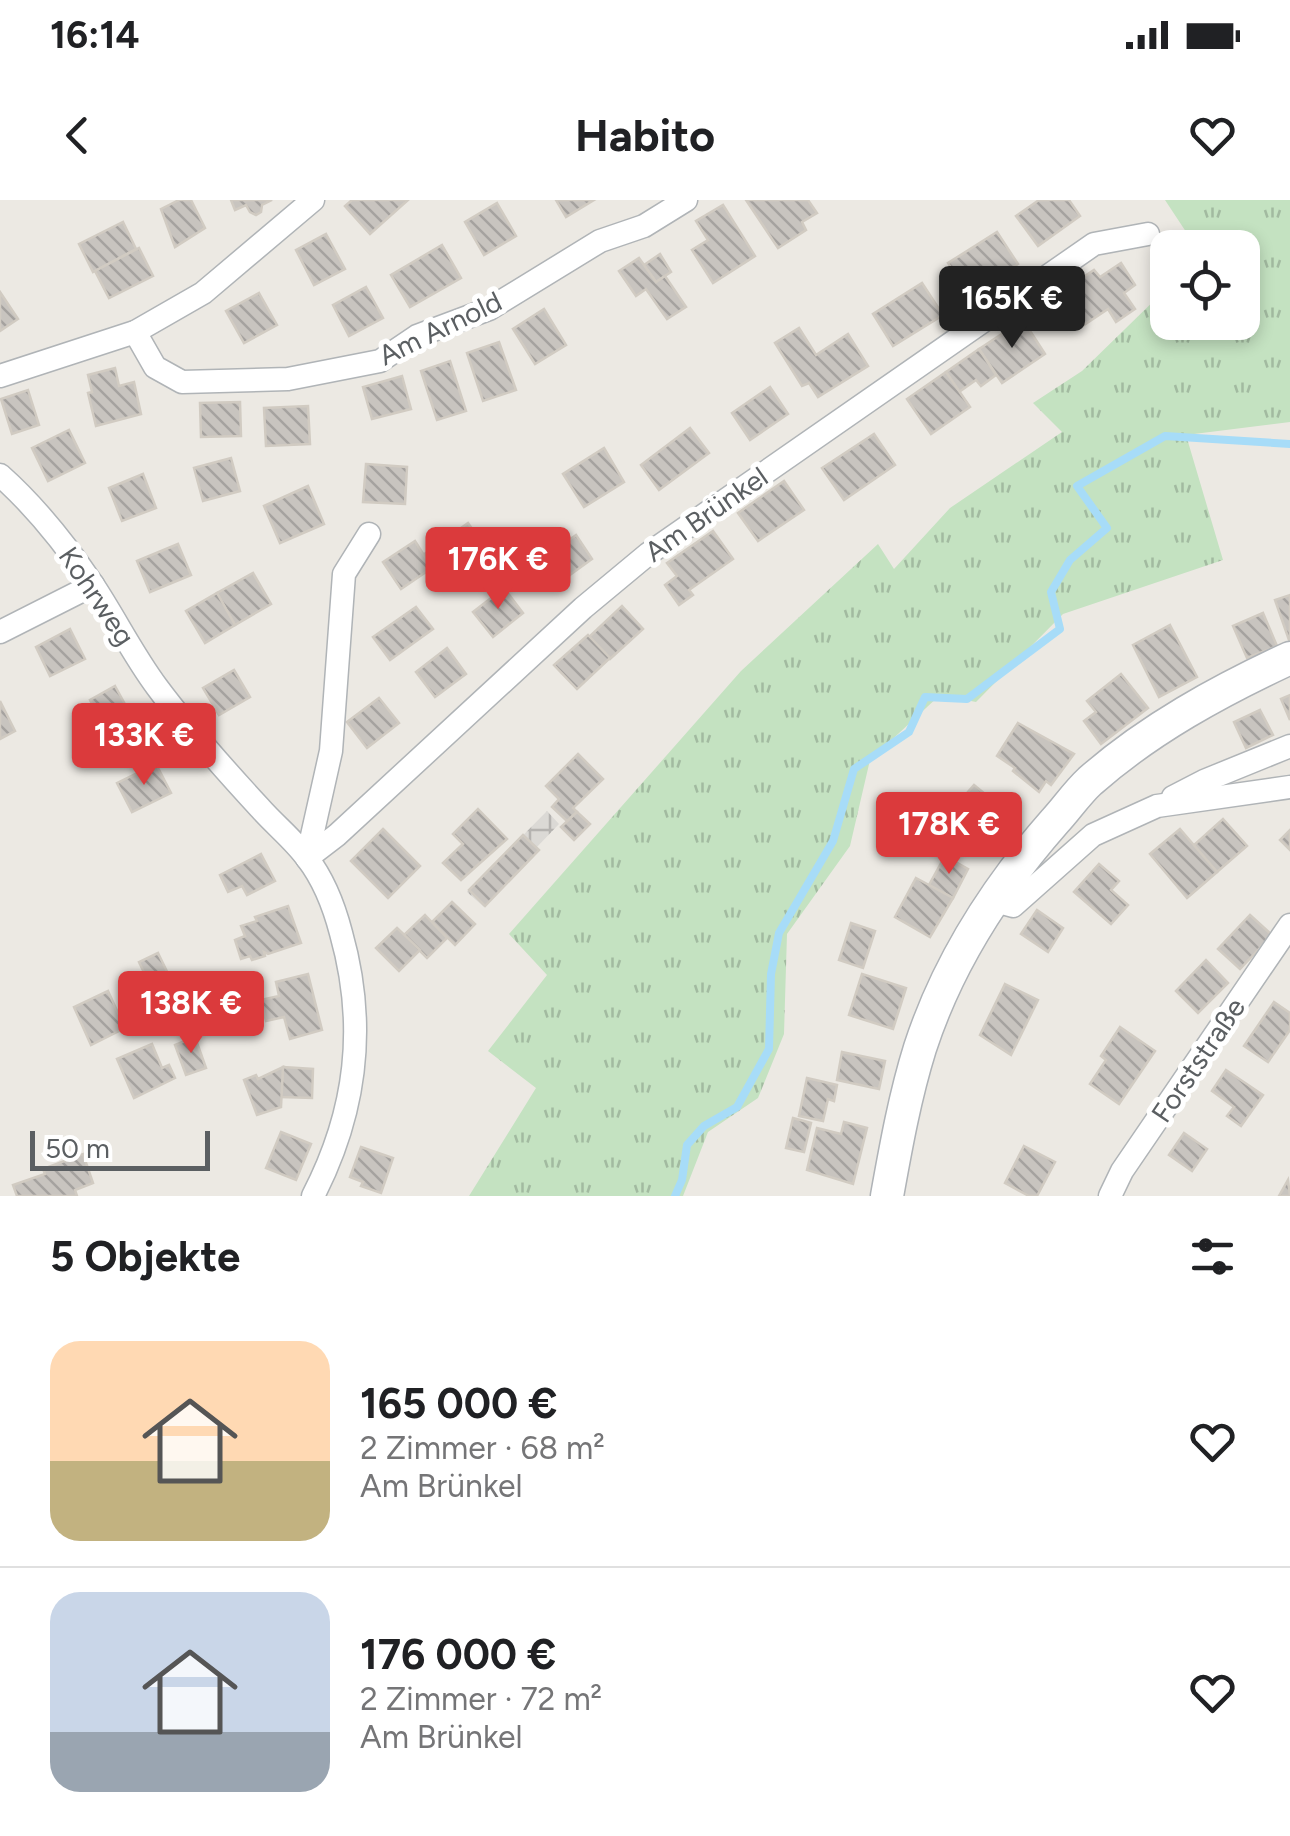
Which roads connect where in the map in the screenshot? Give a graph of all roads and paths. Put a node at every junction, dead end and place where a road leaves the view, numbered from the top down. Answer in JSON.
{"nodes":[{"id":1,"x":314,"y":200,"type":"edge"},
{"id":2,"x":686,"y":200,"type":"edge"},
{"id":3,"x":1148,"y":234,"type":"dead end"},
{"id":4,"x":136,"y":332,"type":"junction"},
{"id":5,"x":0,"y":376,"type":"edge"},
{"id":6,"x":0,"y":475,"type":"edge"},
{"id":7,"x":368,"y":534,"type":"dead end"},
{"id":8,"x":93,"y":585,"type":"junction"},
{"id":9,"x":0,"y":632,"type":"edge"},
{"id":10,"x":1290,"y":658,"type":"edge"},
{"id":11,"x":1290,"y":746,"type":"edge"},
{"id":12,"x":1290,"y":787,"type":"edge"},
{"id":13,"x":1157,"y":806,"type":"junction"},
{"id":14,"x":307,"y":858,"type":"junction"},
{"id":15,"x":991,"y":900,"type":"junction"},
{"id":16,"x":1290,"y":926,"type":"edge"},
{"id":17,"x":313,"y":1196,"type":"edge"},
{"id":18,"x":887,"y":1196,"type":"edge"},
{"id":19,"x":1110,"y":1196,"type":"edge"}],
"edges":[{"from":1,"to":4,"type":"street"},
{"from":2,"to":4,"type":"street","name":"Am Arnold"},
{"from":3,"to":14,"type":"street","name":"Am Brünkel"},
{"from":4,"to":5,"type":"street"},
{"from":6,"to":8,"type":"street","name":"Kohrweg"},
{"from":7,"to":14,"type":"street"},
{"from":8,"to":9,"type":"street"},
{"from":8,"to":14,"type":"street","name":"Kohrweg"},
{"from":10,"to":15,"type":"street"},
{"from":11,"to":13,"type":"street"},
{"from":12,"to":13,"type":"street"},
{"from":13,"to":15,"type":"street"},
{"from":14,"to":17,"type":"street","name":"Kohrweg"},
{"from":15,"to":18,"type":"street"},
{"from":16,"to":19,"type":"street","name":"Forststraße"}]}
